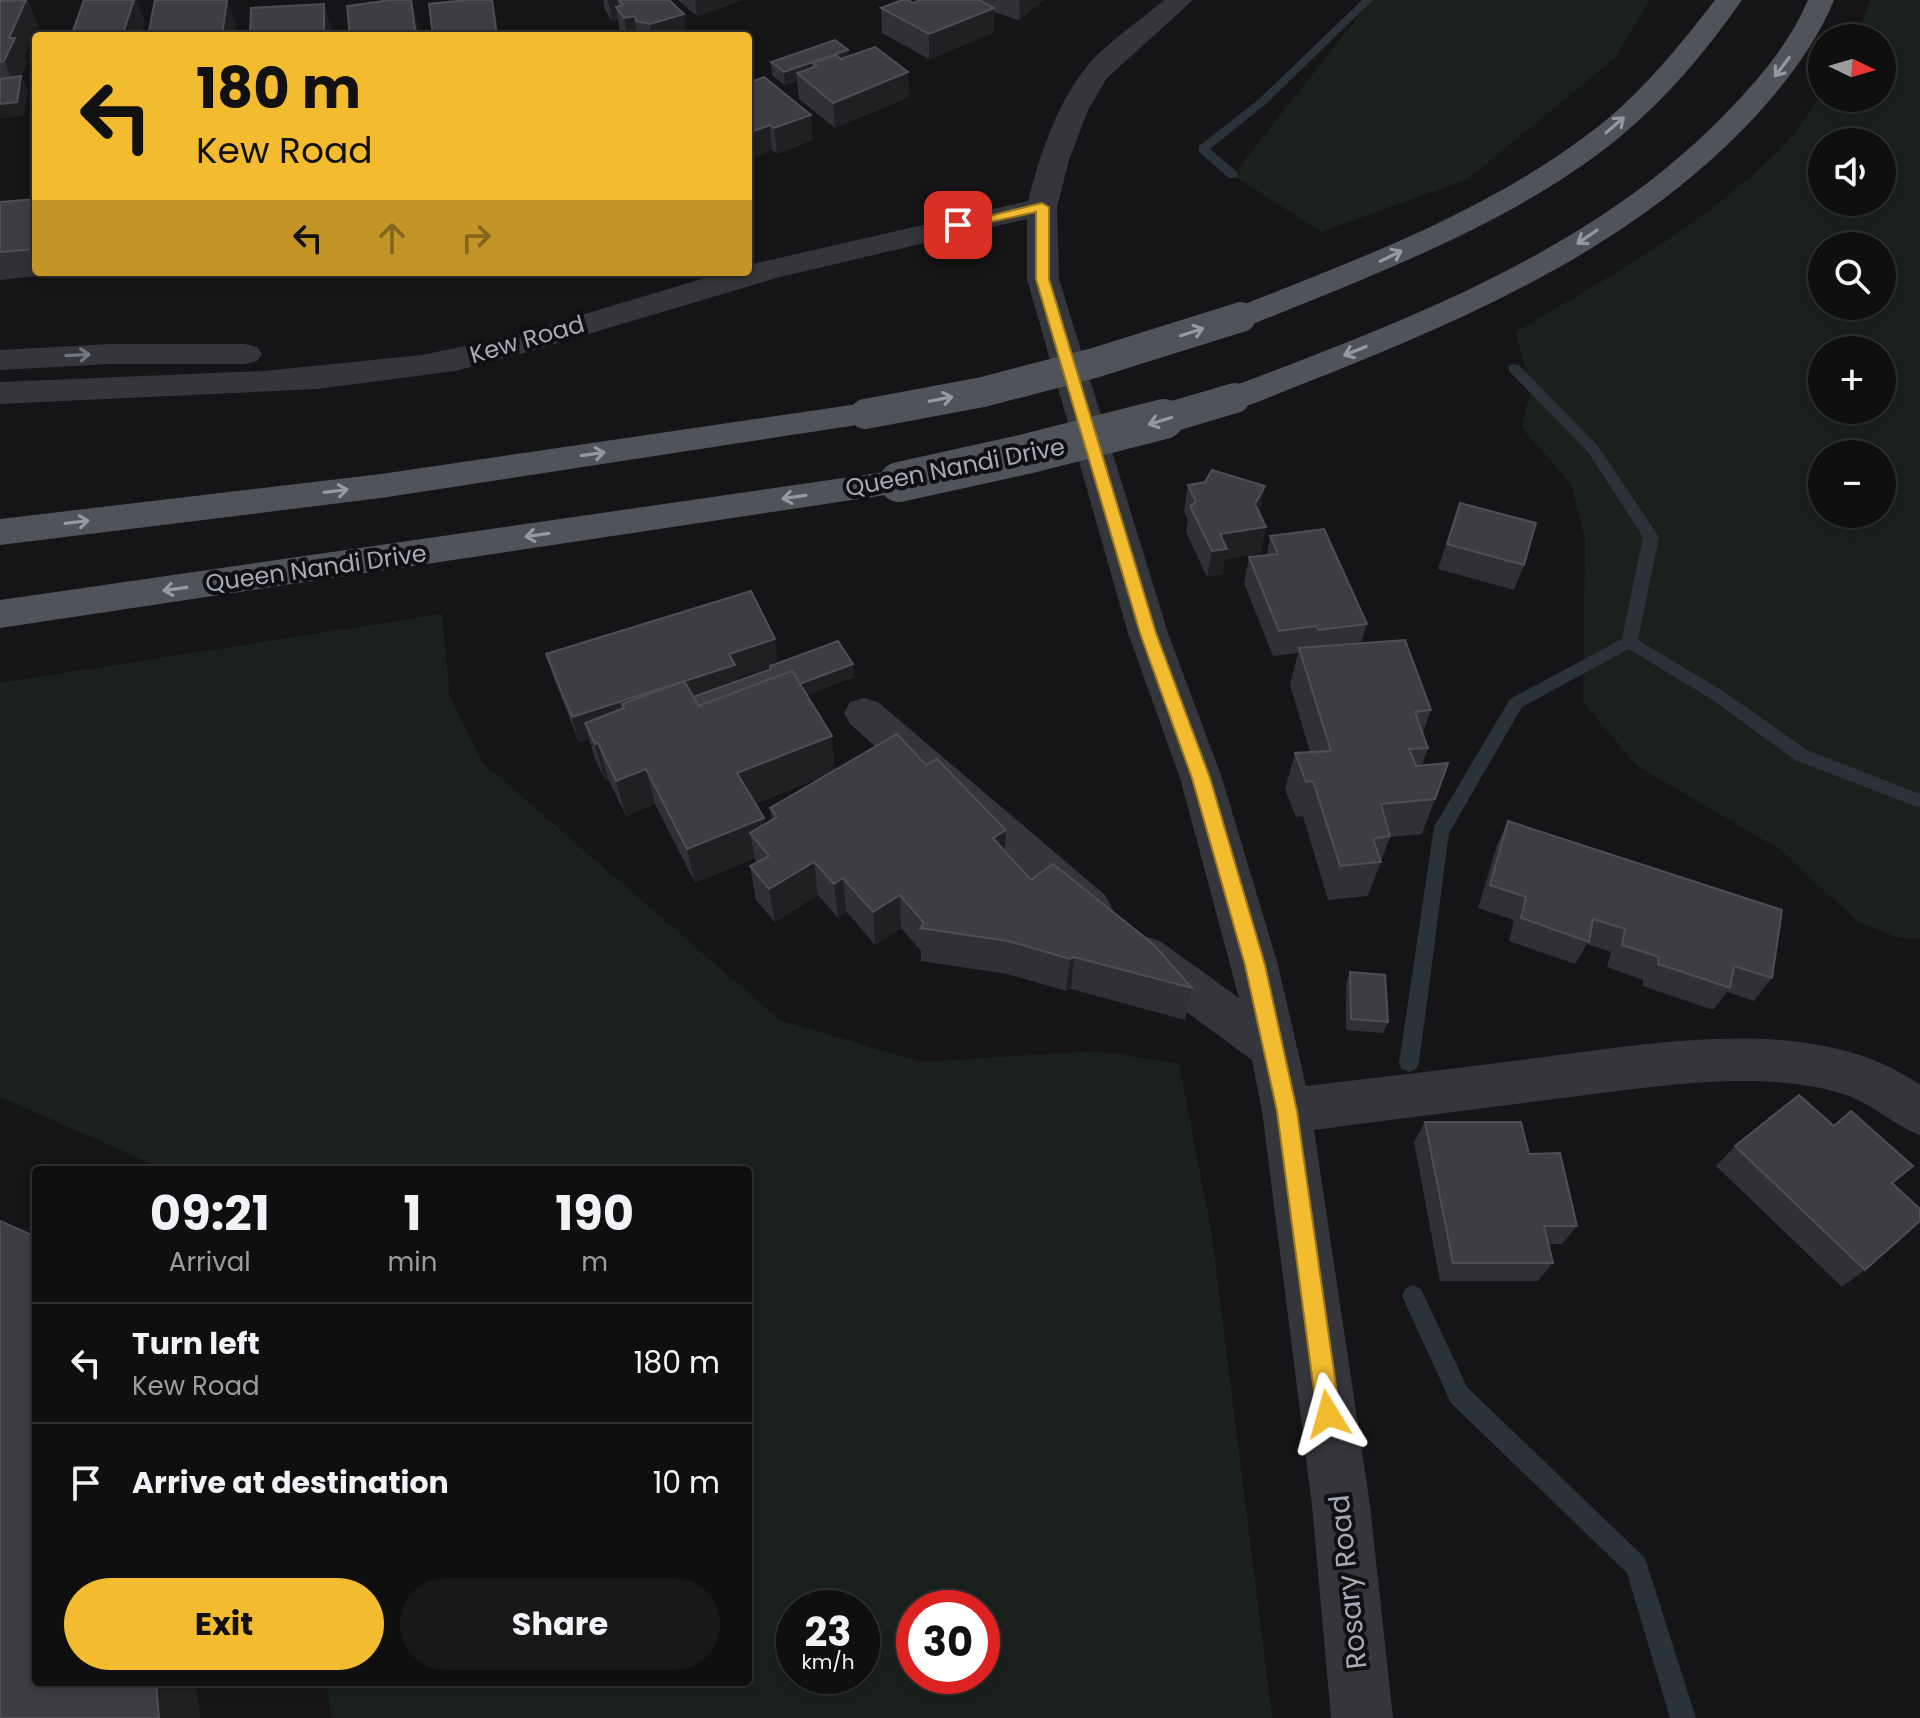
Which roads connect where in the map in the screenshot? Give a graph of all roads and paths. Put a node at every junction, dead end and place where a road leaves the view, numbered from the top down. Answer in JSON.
{"nodes":[{"id":1,"x":1180,"y":0,"type":"edge"},
{"id":2,"x":1729,"y":0,"type":"edge"},
{"id":3,"x":1821,"y":0,"type":"edge"},
{"id":4,"x":1042,"y":207,"type":"junction"},
{"id":5,"x":752,"y":275,"type":"edge"},
{"id":6,"x":749,"y":276,"type":"edge"},
{"id":7,"x":0,"y":360,"type":"edge"},
{"id":8,"x":318,"y":379,"type":"junction"},
{"id":9,"x":0,"y":393,"type":"edge"},
{"id":10,"x":0,"y":532,"type":"edge"},
{"id":11,"x":0,"y":614,"type":"edge"},
{"id":12,"x":864,"y":713,"type":"dead end"},
{"id":13,"x":1273,"y":1048,"type":"junction"},
{"id":14,"x":1287,"y":1111,"type":"junction"},
{"id":15,"x":1920,"y":1113,"type":"edge"},
{"id":16,"x":1362,"y":1718,"type":"edge"}],
"edges":[{"from":1,"to":4,"type":"street","name":"Rosary Road"},
{"from":10,"to":2,"type":"main road","one_way":true,"bridge":true},
{"from":3,"to":11,"type":"main road","name":"Queen Nandi Drive","one_way":true,"bridge":true},
{"from":4,"to":5,"type":"street","name":"Kew Road"},
{"from":4,"to":13,"type":"street","name":"Rosary Road"},
{"from":6,"to":8,"type":"street","name":"Kew Road"},
{"from":7,"to":8,"type":"street","one_way":true},
{"from":8,"to":9,"type":"street","name":"Kew Road"},
{"from":12,"to":13,"type":"street"},
{"from":13,"to":14,"type":"street","name":"Rosary Road"},
{"from":14,"to":15,"type":"street"},
{"from":14,"to":16,"type":"street","name":"Rosary Road"}]}
